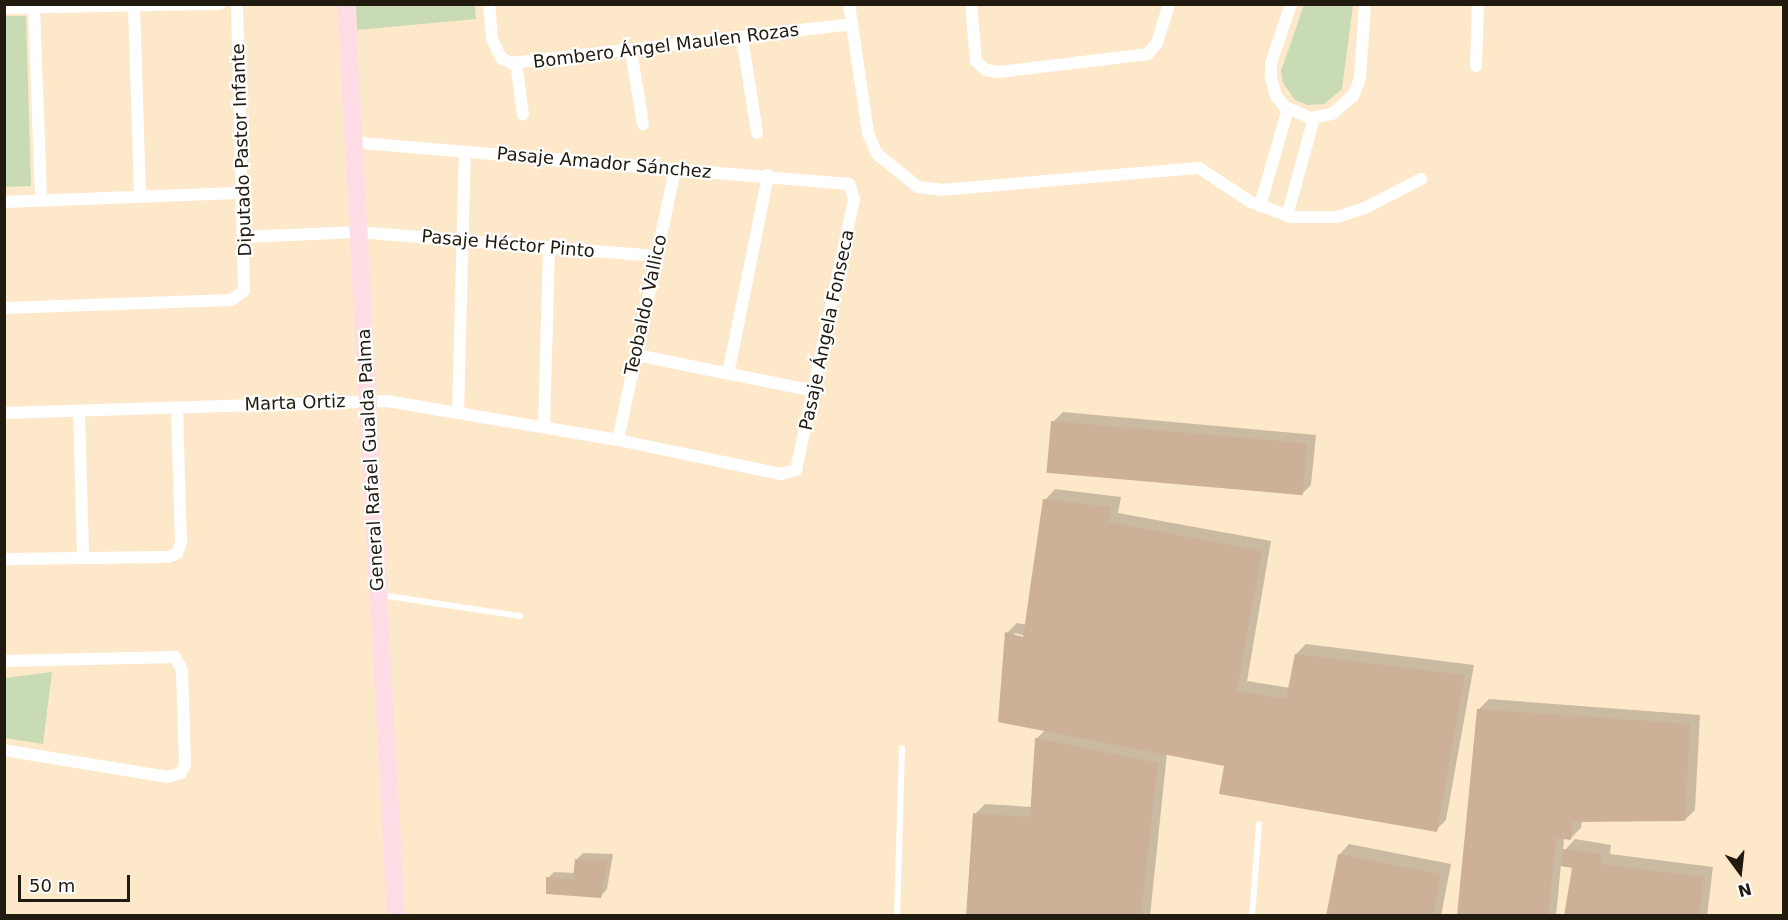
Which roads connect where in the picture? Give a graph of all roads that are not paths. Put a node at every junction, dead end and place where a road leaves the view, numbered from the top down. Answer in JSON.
{"nodes":[{"id":1,"x":220,"y":4,"type":"edge"},
{"id":2,"x":237,"y":4,"type":"edge"},
{"id":3,"x":346,"y":4,"type":"edge"},
{"id":4,"x":489,"y":4,"type":"edge"},
{"id":5,"x":849,"y":4,"type":"edge"},
{"id":6,"x":971,"y":4,"type":"edge"},
{"id":7,"x":1169,"y":4,"type":"edge"},
{"id":8,"x":1291,"y":4,"type":"edge"},
{"id":9,"x":1365,"y":4,"type":"edge"},
{"id":10,"x":1478,"y":4,"type":"edge"},
{"id":11,"x":134,"y":6,"type":"edge"},
{"id":12,"x":34,"y":7,"type":"junction"},
{"id":13,"x":4,"y":8,"type":"edge"},
{"id":14,"x":852,"y":24,"type":"junction"},
{"id":15,"x":742,"y":37,"type":"junction"},
{"id":16,"x":631,"y":51,"type":"junction"},
{"id":17,"x":516,"y":62,"type":"junction"},
{"id":18,"x":1476,"y":66,"type":"dead end"},
{"id":19,"x":1287,"y":109,"type":"junction"},
{"id":20,"x":524,"y":115,"type":"dead end"},
{"id":21,"x":1314,"y":118,"type":"junction"},
{"id":22,"x":643,"y":124,"type":"dead end"},
{"id":23,"x":758,"y":133,"type":"dead end"},
{"id":24,"x":353,"y":142,"type":"junction"},
{"id":25,"x":465,"y":152,"type":"junction"},
{"id":26,"x":675,"y":169,"type":"junction"},
{"id":27,"x":768,"y":175,"type":"junction"},
{"id":28,"x":1420,"y":179,"type":"dead end"},
{"id":29,"x":852,"y":187,"type":"joint"},
{"id":30,"x":243,"y":193,"type":"junction"},
{"id":31,"x":140,"y":197,"type":"junction"},
{"id":32,"x":41,"y":201,"type":"junction"},
{"id":33,"x":4,"y":202,"type":"edge"},
{"id":34,"x":1260,"y":206,"type":"junction"},
{"id":35,"x":1287,"y":216,"type":"junction"},
{"id":36,"x":358,"y":232,"type":"junction"},
{"id":37,"x":245,"y":237,"type":"junction"},
{"id":38,"x":462,"y":240,"type":"junction"},
{"id":39,"x":549,"y":247,"type":"junction"},
{"id":40,"x":657,"y":256,"type":"junction"},
{"id":41,"x":4,"y":308,"type":"edge"},
{"id":42,"x":636,"y":355,"type":"junction"},
{"id":43,"x":728,"y":374,"type":"junction"},
{"id":44,"x":814,"y":392,"type":"junction"},
{"id":45,"x":369,"y":400,"type":"junction"},
{"id":46,"x":177,"y":407,"type":"junction"},
{"id":47,"x":79,"y":411,"type":"junction"},
{"id":48,"x":4,"y":413,"type":"edge"},
{"id":49,"x":458,"y":413,"type":"junction"},
{"id":50,"x":544,"y":427,"type":"junction"},
{"id":51,"x":618,"y":440,"type":"junction"},
{"id":52,"x":793,"y":472,"type":"joint"},
{"id":53,"x":83,"y":557,"type":"junction"},
{"id":54,"x":4,"y":559,"type":"edge"},
{"id":55,"x":377,"y":594,"type":"junction"},
{"id":56,"x":520,"y":616,"type":"dead end"},
{"id":57,"x":4,"y":661,"type":"edge"},
{"id":58,"x":902,"y":748,"type":"dead end"},
{"id":59,"x":4,"y":750,"type":"edge"},
{"id":60,"x":1259,"y":824,"type":"dead end"},
{"id":61,"x":396,"y":915,"type":"edge"},
{"id":62,"x":897,"y":915,"type":"edge"},
{"id":63,"x":1252,"y":915,"type":"edge"}],
"edges":[{"from":1,"to":11,"type":"street"},
{"from":2,"to":30,"type":"street","name":"Diputado Pastor Infante"},
{"from":3,"to":24,"type":"main road","name":"General Rafael Gualda Palma"},
{"from":4,"to":17,"type":"street","name":"Bombero Ángel Maulen Rozas"},
{"from":5,"to":14,"type":"street"},
{"from":6,"to":7,"type":"street"},
{"from":8,"to":19,"type":"street"},
{"from":9,"to":21,"type":"street"},
{"from":10,"to":18,"type":"street"},
{"from":11,"to":12,"type":"street"},
{"from":11,"to":31,"type":"street"},
{"from":12,"to":13,"type":"street"},
{"from":12,"to":32,"type":"street"},
{"from":14,"to":15,"type":"street","name":"Bombero Ángel Maulen Rozas"},
{"from":14,"to":34,"type":"street"},
{"from":15,"to":16,"type":"street","name":"Bombero Ángel Maulen Rozas"},
{"from":15,"to":23,"type":"street"},
{"from":16,"to":17,"type":"street","name":"Bombero Ángel Maulen Rozas"},
{"from":16,"to":22,"type":"street"},
{"from":17,"to":20,"type":"street"},
{"from":19,"to":21,"type":"street"},
{"from":19,"to":34,"type":"street"},
{"from":21,"to":35,"type":"street"},
{"from":24,"to":25,"type":"street","name":"Pasaje Amador Sánchez"},
{"from":24,"to":36,"type":"main road","name":"General Rafael Gualda Palma"},
{"from":25,"to":26,"type":"street","name":"Pasaje Amador Sánchez"},
{"from":25,"to":38,"type":"street"},
{"from":26,"to":27,"type":"street","name":"Pasaje Amador Sánchez"},
{"from":26,"to":40,"type":"street","name":"Teobaldo Vallico"},
{"from":27,"to":29,"type":"street","name":"Pasaje Amador Sánchez"},
{"from":27,"to":43,"type":"street"},
{"from":28,"to":35,"type":"street"},
{"from":29,"to":44,"type":"street","name":"Pasaje Ángela Fonseca"},
{"from":30,"to":31,"type":"street"},
{"from":30,"to":37,"type":"street","name":"Diputado Pastor Infante"},
{"from":31,"to":32,"type":"street"},
{"from":32,"to":33,"type":"street"},
{"from":34,"to":35,"type":"street"},
{"from":36,"to":37,"type":"street","name":"Pasaje Héctor Pinto"},
{"from":36,"to":38,"type":"street","name":"Pasaje Héctor Pinto"},
{"from":36,"to":45,"type":"main road","name":"General Rafael Gualda Palma"},
{"from":37,"to":41,"type":"street","name":"Diputado Pastor Infante"},
{"from":38,"to":39,"type":"street","name":"Pasaje Héctor Pinto"},
{"from":38,"to":49,"type":"street"},
{"from":39,"to":40,"type":"street","name":"Pasaje Héctor Pinto"},
{"from":39,"to":50,"type":"street"},
{"from":40,"to":42,"type":"street","name":"Teobaldo Vallico"},
{"from":42,"to":43,"type":"street"},
{"from":42,"to":51,"type":"street","name":"Teobaldo Vallico"},
{"from":43,"to":44,"type":"street"},
{"from":44,"to":52,"type":"street","name":"Pasaje Ángela Fonseca"},
{"from":45,"to":46,"type":"street","name":"Marta Ortiz"},
{"from":45,"to":49,"type":"street","name":"Marta Ortiz"},
{"from":45,"to":55,"type":"main road","name":"General Rafael Gualda Palma"},
{"from":46,"to":47,"type":"street","name":"Marta Ortiz"},
{"from":46,"to":53,"type":"street"},
{"from":47,"to":48,"type":"street","name":"Marta Ortiz"},
{"from":47,"to":53,"type":"street"},
{"from":49,"to":50,"type":"street","name":"Marta Ortiz"},
{"from":50,"to":51,"type":"street","name":"Marta Ortiz"},
{"from":51,"to":52,"type":"street","name":"Marta Ortiz"},
{"from":53,"to":54,"type":"street"},
{"from":55,"to":56,"type":"lane"},
{"from":55,"to":61,"type":"main road","name":"General Rafael Gualda Palma"},
{"from":57,"to":59,"type":"street"},
{"from":58,"to":62,"type":"lane"},
{"from":60,"to":63,"type":"lane"}]}
